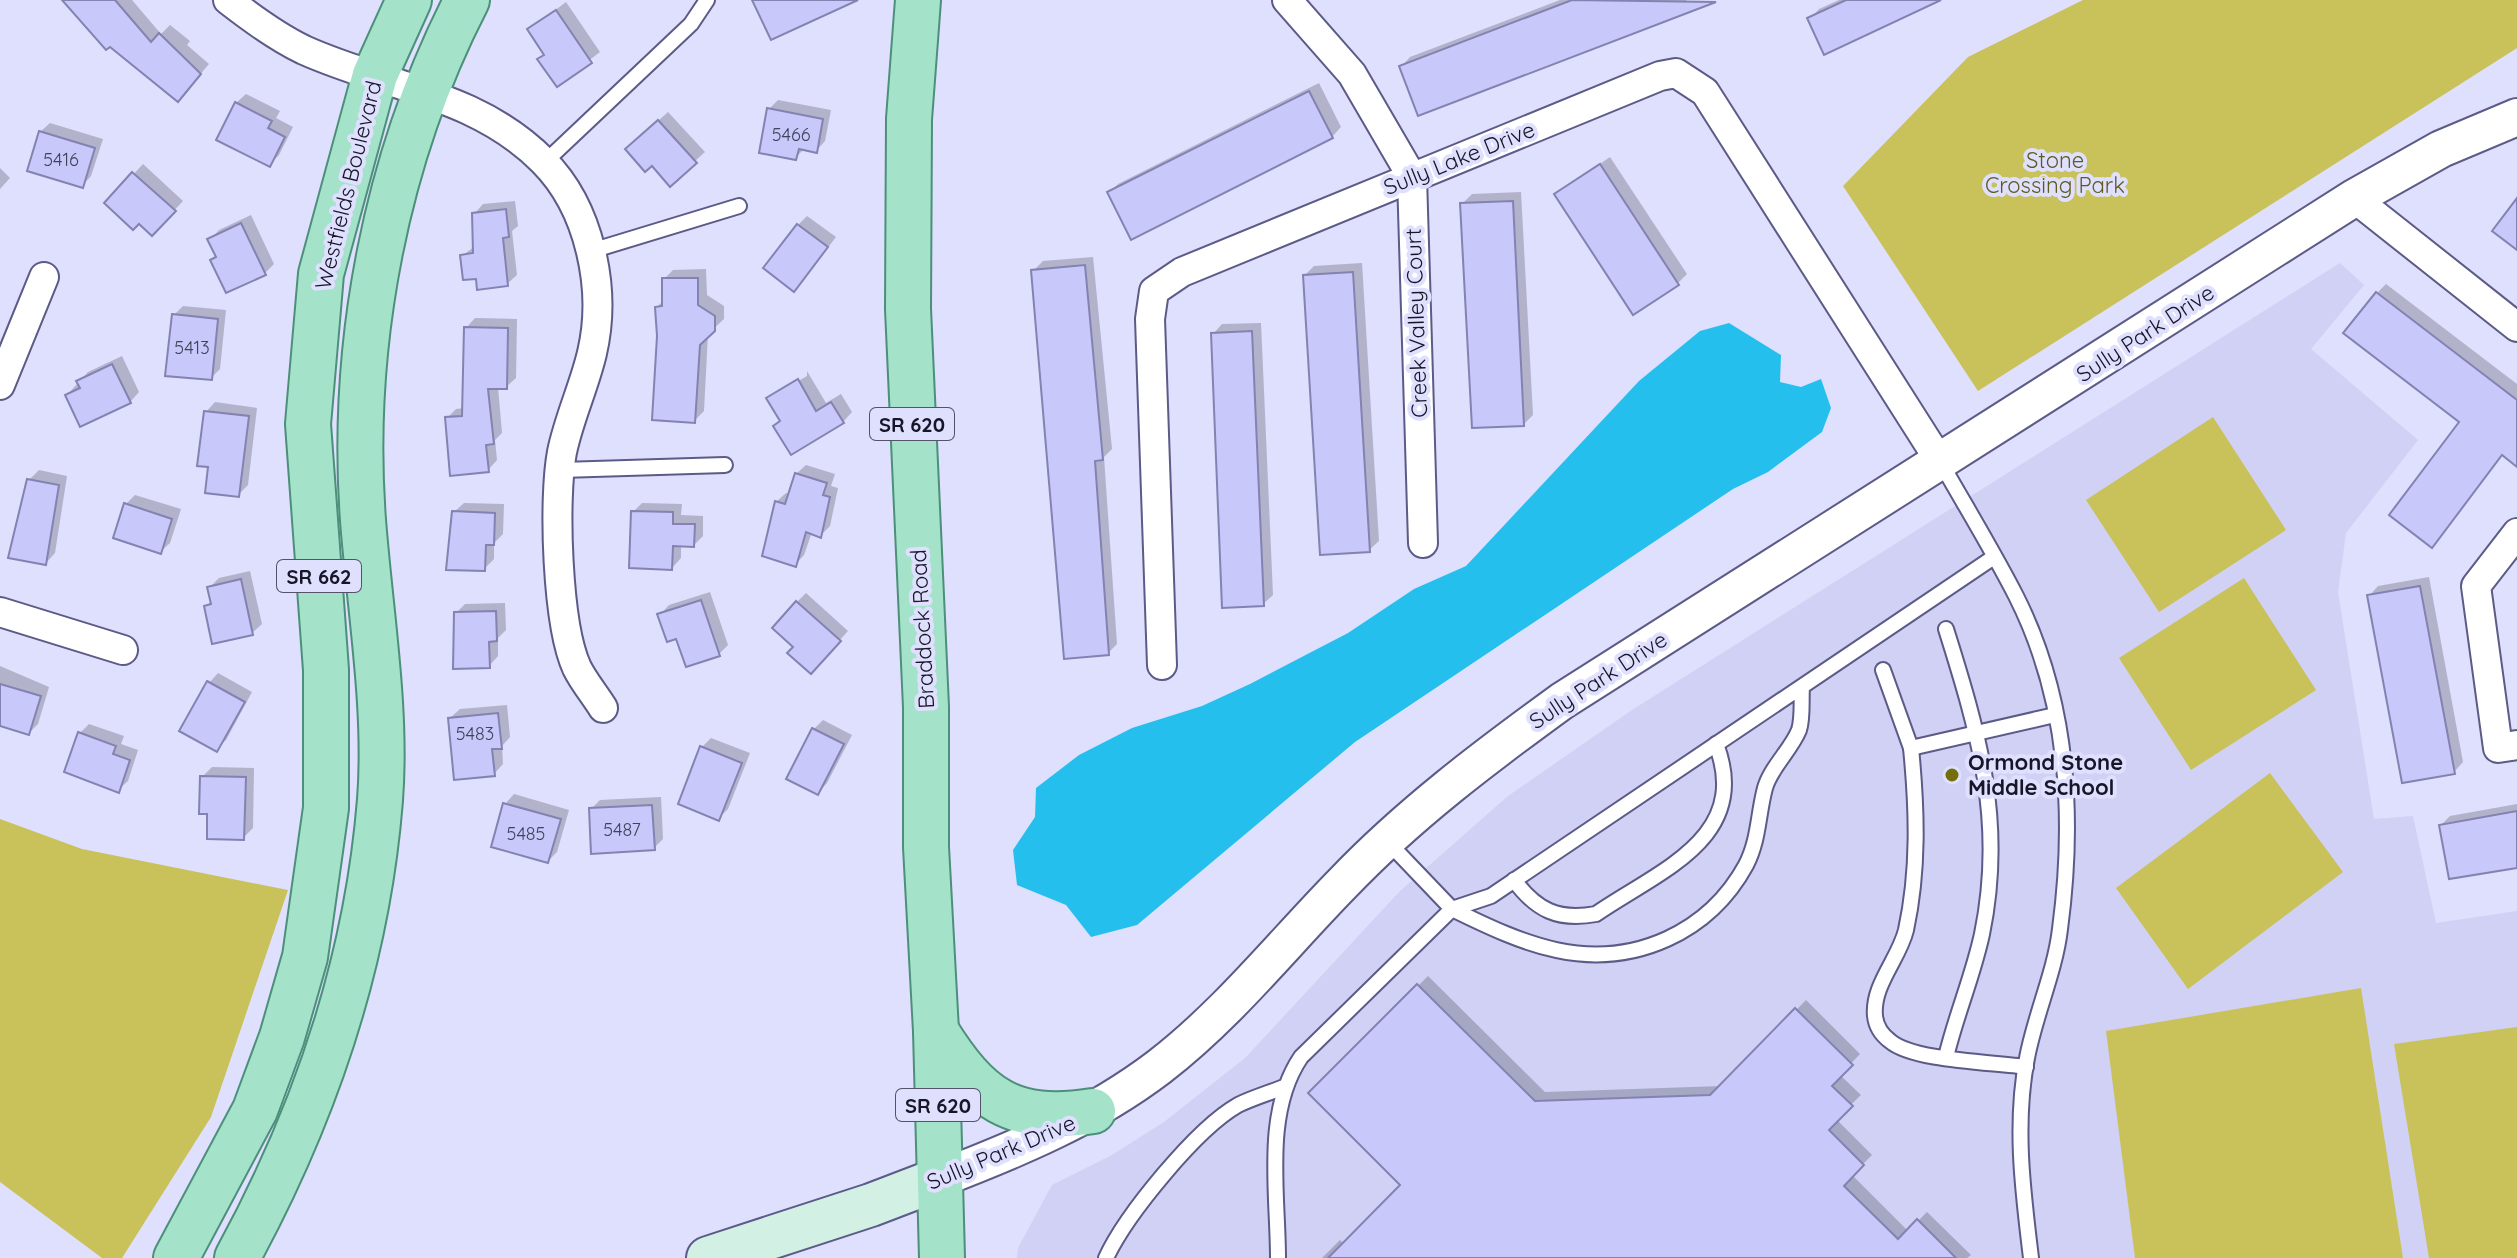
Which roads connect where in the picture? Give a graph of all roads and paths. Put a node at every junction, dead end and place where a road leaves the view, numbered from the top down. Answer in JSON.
{"nodes":[{"id":1,"x":228,"y":0,"type":"edge"},
{"id":2,"x":409,"y":0,"type":"edge"},
{"id":3,"x":467,"y":0,"type":"edge"},
{"id":4,"x":707,"y":0,"type":"edge"},
{"id":5,"x":918,"y":0,"type":"edge"},
{"id":6,"x":1287,"y":0,"type":"edge"},
{"id":7,"x":375,"y":75,"type":"junction"},
{"id":8,"x":427,"y":93,"type":"junction"},
{"id":9,"x":2517,"y":117,"type":"edge"},
{"id":10,"x":545,"y":162,"type":"junction"},
{"id":11,"x":1412,"y":177,"type":"junction"},
{"id":12,"x":2354,"y":198,"type":"junction"},
{"id":13,"x":739,"y":206,"type":"dead end"},
{"id":14,"x":591,"y":251,"type":"junction"},
{"id":15,"x":44,"y":277,"type":"dead end"},
{"id":16,"x":2517,"y":327,"type":"edge"},
{"id":17,"x":0,"y":385,"type":"edge"},
{"id":18,"x":1941,"y":463,"type":"junction"},
{"id":19,"x":725,"y":465,"type":"dead end"},
{"id":20,"x":561,"y":470,"type":"junction"},
{"id":21,"x":2517,"y":533,"type":"edge"},
{"id":22,"x":1423,"y":543,"type":"dead end"},
{"id":23,"x":1994,"y":557,"type":"junction"},
{"id":24,"x":0,"y":612,"type":"edge"},
{"id":25,"x":1946,"y":629,"type":"dead end"},
{"id":26,"x":123,"y":650,"type":"dead end"},
{"id":27,"x":1162,"y":665,"type":"dead end"},
{"id":28,"x":1883,"y":670,"type":"dead end"},
{"id":29,"x":1802,"y":687,"type":"junction"},
{"id":30,"x":603,"y":708,"type":"dead end"},
{"id":31,"x":2055,"y":715,"type":"junction"},
{"id":32,"x":1978,"y":732,"type":"junction"},
{"id":33,"x":1716,"y":744,"type":"junction"},
{"id":34,"x":2517,"y":745,"type":"edge"},
{"id":35,"x":1911,"y":748,"type":"junction"},
{"id":36,"x":1386,"y":840,"type":"junction"},
{"id":37,"x":1514,"y":880,"type":"junction"},
{"id":38,"x":1452,"y":909,"type":"junction"},
{"id":39,"x":936,"y":1031,"type":"junction"},
{"id":40,"x":1946,"y":1057,"type":"junction"},
{"id":41,"x":2026,"y":1067,"type":"junction"},
{"id":42,"x":1284,"y":1087,"type":"junction"},
{"id":43,"x":1093,"y":1111,"type":"junction"},
{"id":44,"x":939,"y":1179,"type":"junction"},
{"id":45,"x":257,"y":1238,"type":"edge"},
{"id":46,"x":176,"y":1258,"type":"edge"},
{"id":47,"x":237,"y":1258,"type":"edge"},
{"id":48,"x":708,"y":1258,"type":"edge"},
{"id":49,"x":942,"y":1258,"type":"edge"},
{"id":50,"x":1106,"y":1258,"type":"edge"},
{"id":51,"x":1278,"y":1258,"type":"edge"},
{"id":52,"x":2031,"y":1258,"type":"edge"}],
"edges":[{"from":1,"to":7,"type":"street"},
{"from":2,"to":7,"type":"main road","name":"Westfields Boulevard","number":"SR 662"},
{"from":3,"to":8,"type":"main road","name":"Westfields Boulevard","number":"SR 662"},
{"from":4,"to":10,"type":"lane"},
{"from":5,"to":39,"type":"main road","name":"Braddock Road","number":"SR 620"},
{"from":6,"to":11,"type":"street","name":"Creek Valley Court"},
{"from":7,"to":8,"type":"street"},
{"from":7,"to":46,"type":"main road","name":"Westfields Boulevard","number":"SR 662"},
{"from":8,"to":10,"type":"street"},
{"from":8,"to":45,"type":"main road","name":"Westfields Boulevard","number":"SR 662"},
{"from":9,"to":12,"type":"street","name":"Sully Park Drive"},
{"from":10,"to":14,"type":"street"},
{"from":11,"to":18,"type":"street","name":"Sully Lake Drive"},
{"from":11,"to":22,"type":"street","name":"Creek Valley Court"},
{"from":11,"to":27,"type":"street","name":"Sully Lake Drive"},
{"from":12,"to":16,"type":"street"},
{"from":12,"to":18,"type":"street","name":"Sully Park Drive"},
{"from":13,"to":14,"type":"lane"},
{"from":14,"to":20,"type":"street"},
{"from":15,"to":17,"type":"street"},
{"from":18,"to":23,"type":"lane"},
{"from":18,"to":36,"type":"street","name":"Sully Park Drive"},
{"from":19,"to":20,"type":"lane"},
{"from":20,"to":30,"type":"street"},
{"from":21,"to":34,"type":"street"},
{"from":23,"to":29,"type":"lane"},
{"from":23,"to":31,"type":"lane"},
{"from":24,"to":26,"type":"street"},
{"from":25,"to":32,"type":"lane"},
{"from":28,"to":35,"type":"lane"},
{"from":29,"to":33,"type":"lane"},
{"from":29,"to":38,"type":"lane"},
{"from":31,"to":32,"type":"lane"},
{"from":31,"to":41,"type":"lane"},
{"from":32,"to":35,"type":"lane"},
{"from":32,"to":40,"type":"lane"},
{"from":33,"to":37,"type":"lane"},
{"from":33,"to":37,"type":"lane"},
{"from":35,"to":40,"type":"lane"},
{"from":36,"to":38,"type":"lane"},
{"from":36,"to":43,"type":"street","name":"Sully Park Drive"},
{"from":37,"to":38,"type":"lane"},
{"from":38,"to":42,"type":"lane"},
{"from":39,"to":43,"type":"main road"},
{"from":39,"to":44,"type":"main road","name":"Braddock Road","number":"SR 620"},
{"from":40,"to":41,"type":"lane"},
{"from":41,"to":52,"type":"lane"},
{"from":42,"to":50,"type":"lane"},
{"from":42,"to":51,"type":"lane"},
{"from":43,"to":44,"type":"street","name":"Sully Park Drive"},
{"from":44,"to":48,"type":"main road","name":"Sully Park Drive"},
{"from":44,"to":49,"type":"main road","name":"Braddock Road","number":"SR 620"},
{"from":45,"to":47,"type":"main road","name":"Westfields Boulevard","number":"SR 662"}]}
